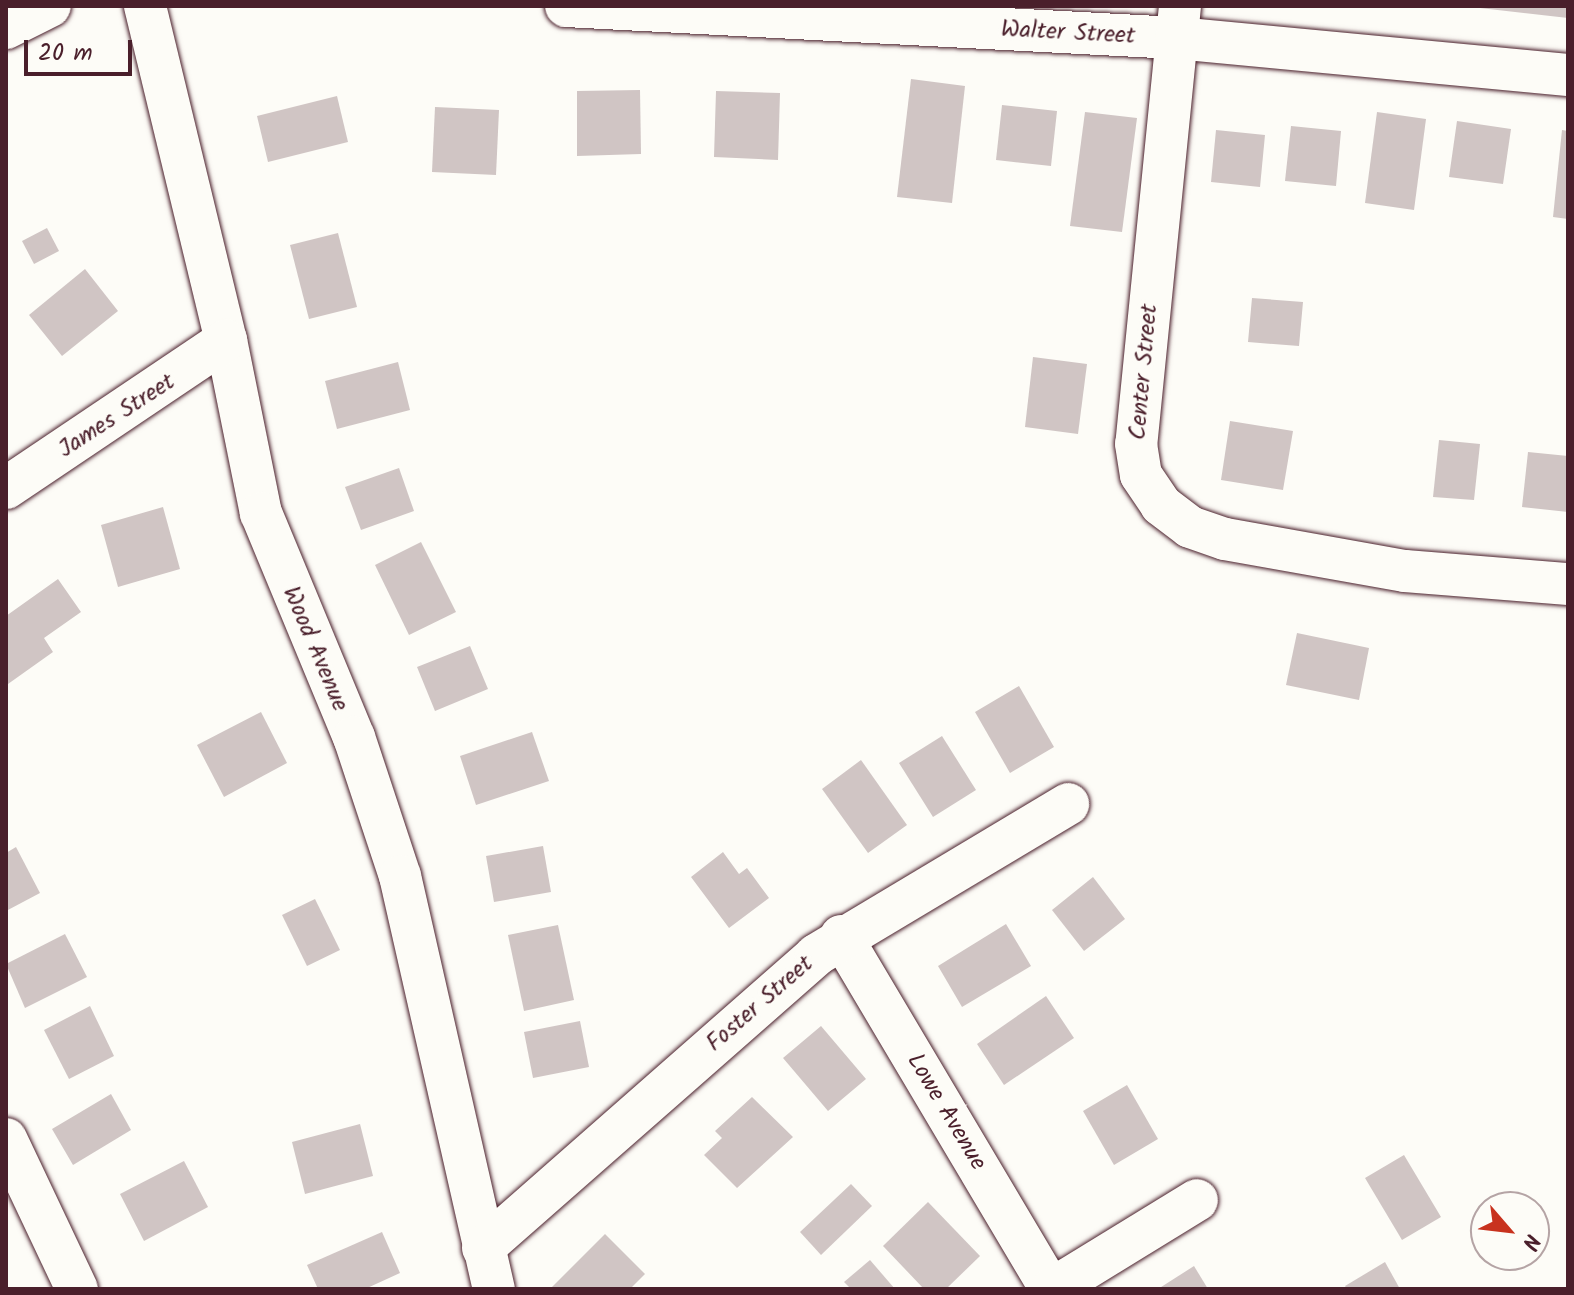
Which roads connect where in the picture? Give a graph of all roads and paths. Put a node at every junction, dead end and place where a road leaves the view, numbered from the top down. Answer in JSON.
{"nodes":[{"id":1,"x":50,"y":6,"type":"edge"},
{"id":2,"x":145,"y":6,"type":"edge"},
{"id":3,"x":566,"y":6,"type":"edge"},
{"id":4,"x":1178,"y":22,"type":"edge"},
{"id":5,"x":6,"y":28,"type":"edge"},
{"id":6,"x":1568,"y":75,"type":"edge"},
{"id":7,"x":226,"y":340,"type":"junction"},
{"id":8,"x":6,"y":488,"type":"edge"},
{"id":9,"x":1568,"y":584,"type":"edge"},
{"id":10,"x":1068,"y":804,"type":"dead end"},
{"id":11,"x":841,"y":936,"type":"junction"},
{"id":12,"x":6,"y":1139,"type":"edge"},
{"id":13,"x":1197,"y":1200,"type":"dead end"},
{"id":14,"x":483,"y":1248,"type":"junction"},
{"id":15,"x":77,"y":1289,"type":"edge"},
{"id":16,"x":494,"y":1289,"type":"edge"},
{"id":17,"x":1052,"y":1289,"type":"edge"}],
"edges":[{"from":1,"to":5,"type":"street"},
{"from":2,"to":7,"type":"street","name":"Wood Avenue"},
{"from":3,"to":4,"type":"street","name":"Walter Street"},
{"from":4,"to":6,"type":"street","name":"Walter Street"},
{"from":4,"to":9,"type":"street","name":"Center Street"},
{"from":7,"to":8,"type":"street","name":"James Street"},
{"from":7,"to":14,"type":"street","name":"Wood Avenue"},
{"from":10,"to":11,"type":"street","name":"Foster Street"},
{"from":11,"to":14,"type":"street","name":"Foster Street"},
{"from":11,"to":17,"type":"street","name":"Lowe Avenue"},
{"from":12,"to":15,"type":"street"},
{"from":13,"to":17,"type":"street"},
{"from":14,"to":16,"type":"street","name":"Wood Avenue"}]}
